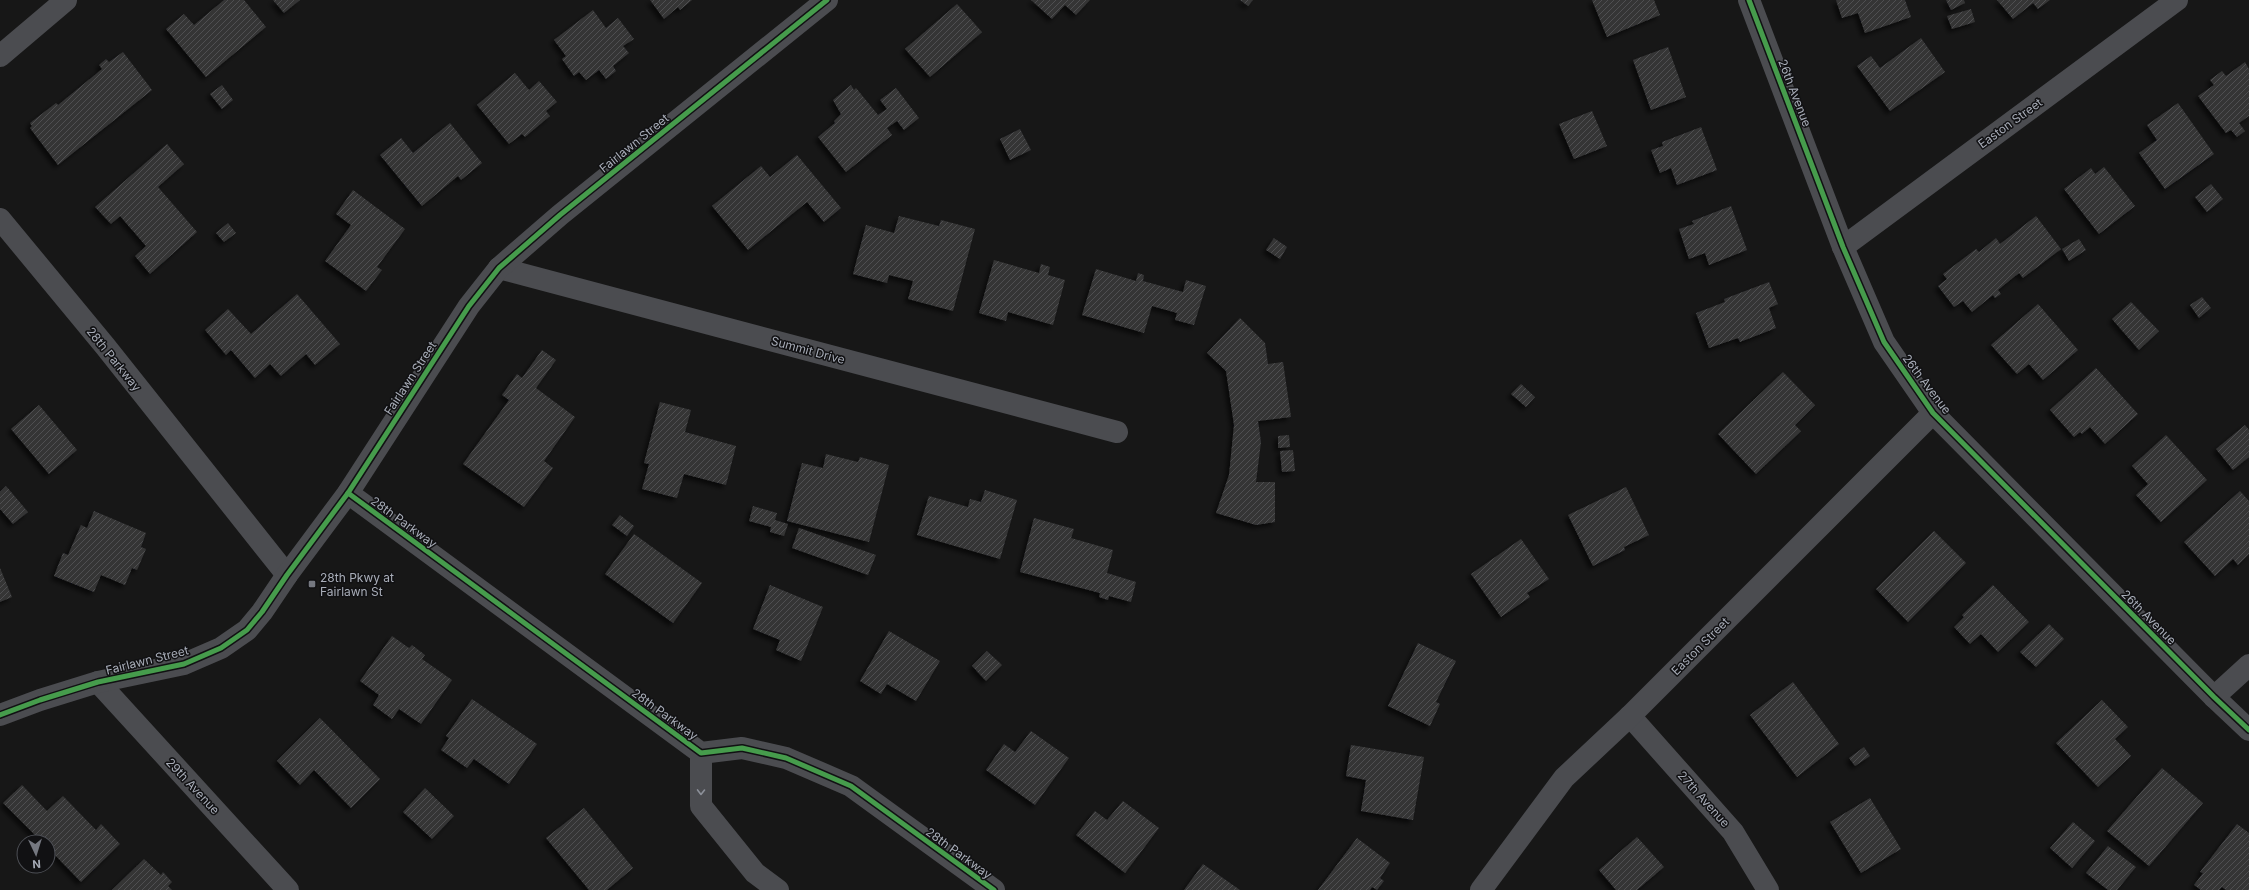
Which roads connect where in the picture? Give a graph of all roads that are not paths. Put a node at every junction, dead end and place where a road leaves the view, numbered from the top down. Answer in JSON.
{"nodes":[{"id":1,"x":66,"y":0,"type":"edge"},
{"id":2,"x":827,"y":0,"type":"edge"},
{"id":3,"x":1749,"y":0,"type":"edge"},
{"id":4,"x":2177,"y":0,"type":"edge"},
{"id":5,"x":0,"y":56,"type":"edge"},
{"id":6,"x":0,"y":219,"type":"edge"},
{"id":7,"x":1843,"y":247,"type":"junction"},
{"id":8,"x":499,"y":268,"type":"junction"},
{"id":9,"x":1933,"y":412,"type":"junction"},
{"id":10,"x":1117,"y":432,"type":"dead end"},
{"id":11,"x":348,"y":494,"type":"junction"},
{"id":12,"x":287,"y":575,"type":"junction"},
{"id":13,"x":2249,"y":665,"type":"edge"},
{"id":14,"x":98,"y":682,"type":"junction"},
{"id":15,"x":2214,"y":697,"type":"junction"},
{"id":16,"x":0,"y":715,"type":"edge"},
{"id":17,"x":1630,"y":716,"type":"junction"},
{"id":18,"x":2249,"y":730,"type":"edge"},
{"id":19,"x":701,"y":753,"type":"junction"},
{"id":20,"x":288,"y":890,"type":"edge"},
{"id":21,"x":778,"y":890,"type":"edge"},
{"id":22,"x":994,"y":890,"type":"edge"},
{"id":23,"x":1481,"y":890,"type":"edge"},
{"id":24,"x":1768,"y":890,"type":"edge"}],
"edges":[{"from":1,"to":5,"type":"street"},
{"from":2,"to":8,"type":"street","name":"Fairlawn Street"},
{"from":3,"to":7,"type":"street","name":"26th Avenue"},
{"from":4,"to":7,"type":"street","name":"Easton Street"},
{"from":6,"to":12,"type":"street","name":"28th Parkway"},
{"from":7,"to":9,"type":"street","name":"26th Avenue"},
{"from":8,"to":10,"type":"street","name":"Summit Drive"},
{"from":8,"to":11,"type":"street","name":"Fairlawn Street"},
{"from":9,"to":15,"type":"street","name":"26th Avenue"},
{"from":9,"to":17,"type":"street","name":"Easton Street"},
{"from":11,"to":12,"type":"street","name":"Fairlawn Street"},
{"from":11,"to":19,"type":"street","name":"28th Parkway"},
{"from":12,"to":14,"type":"street","name":"Fairlawn Street"},
{"from":13,"to":15,"type":"street"},
{"from":14,"to":16,"type":"street","name":"Fairlawn Street"},
{"from":14,"to":20,"type":"street","name":"29th Avenue"},
{"from":15,"to":18,"type":"street","name":"26th Avenue"},
{"from":17,"to":23,"type":"street","name":"Easton Street"},
{"from":17,"to":24,"type":"street","name":"27th Avenue"},
{"from":19,"to":21,"type":"street","name":"28th Parkway","one_way":true},
{"from":19,"to":22,"type":"street","name":"28th Parkway"}]}
